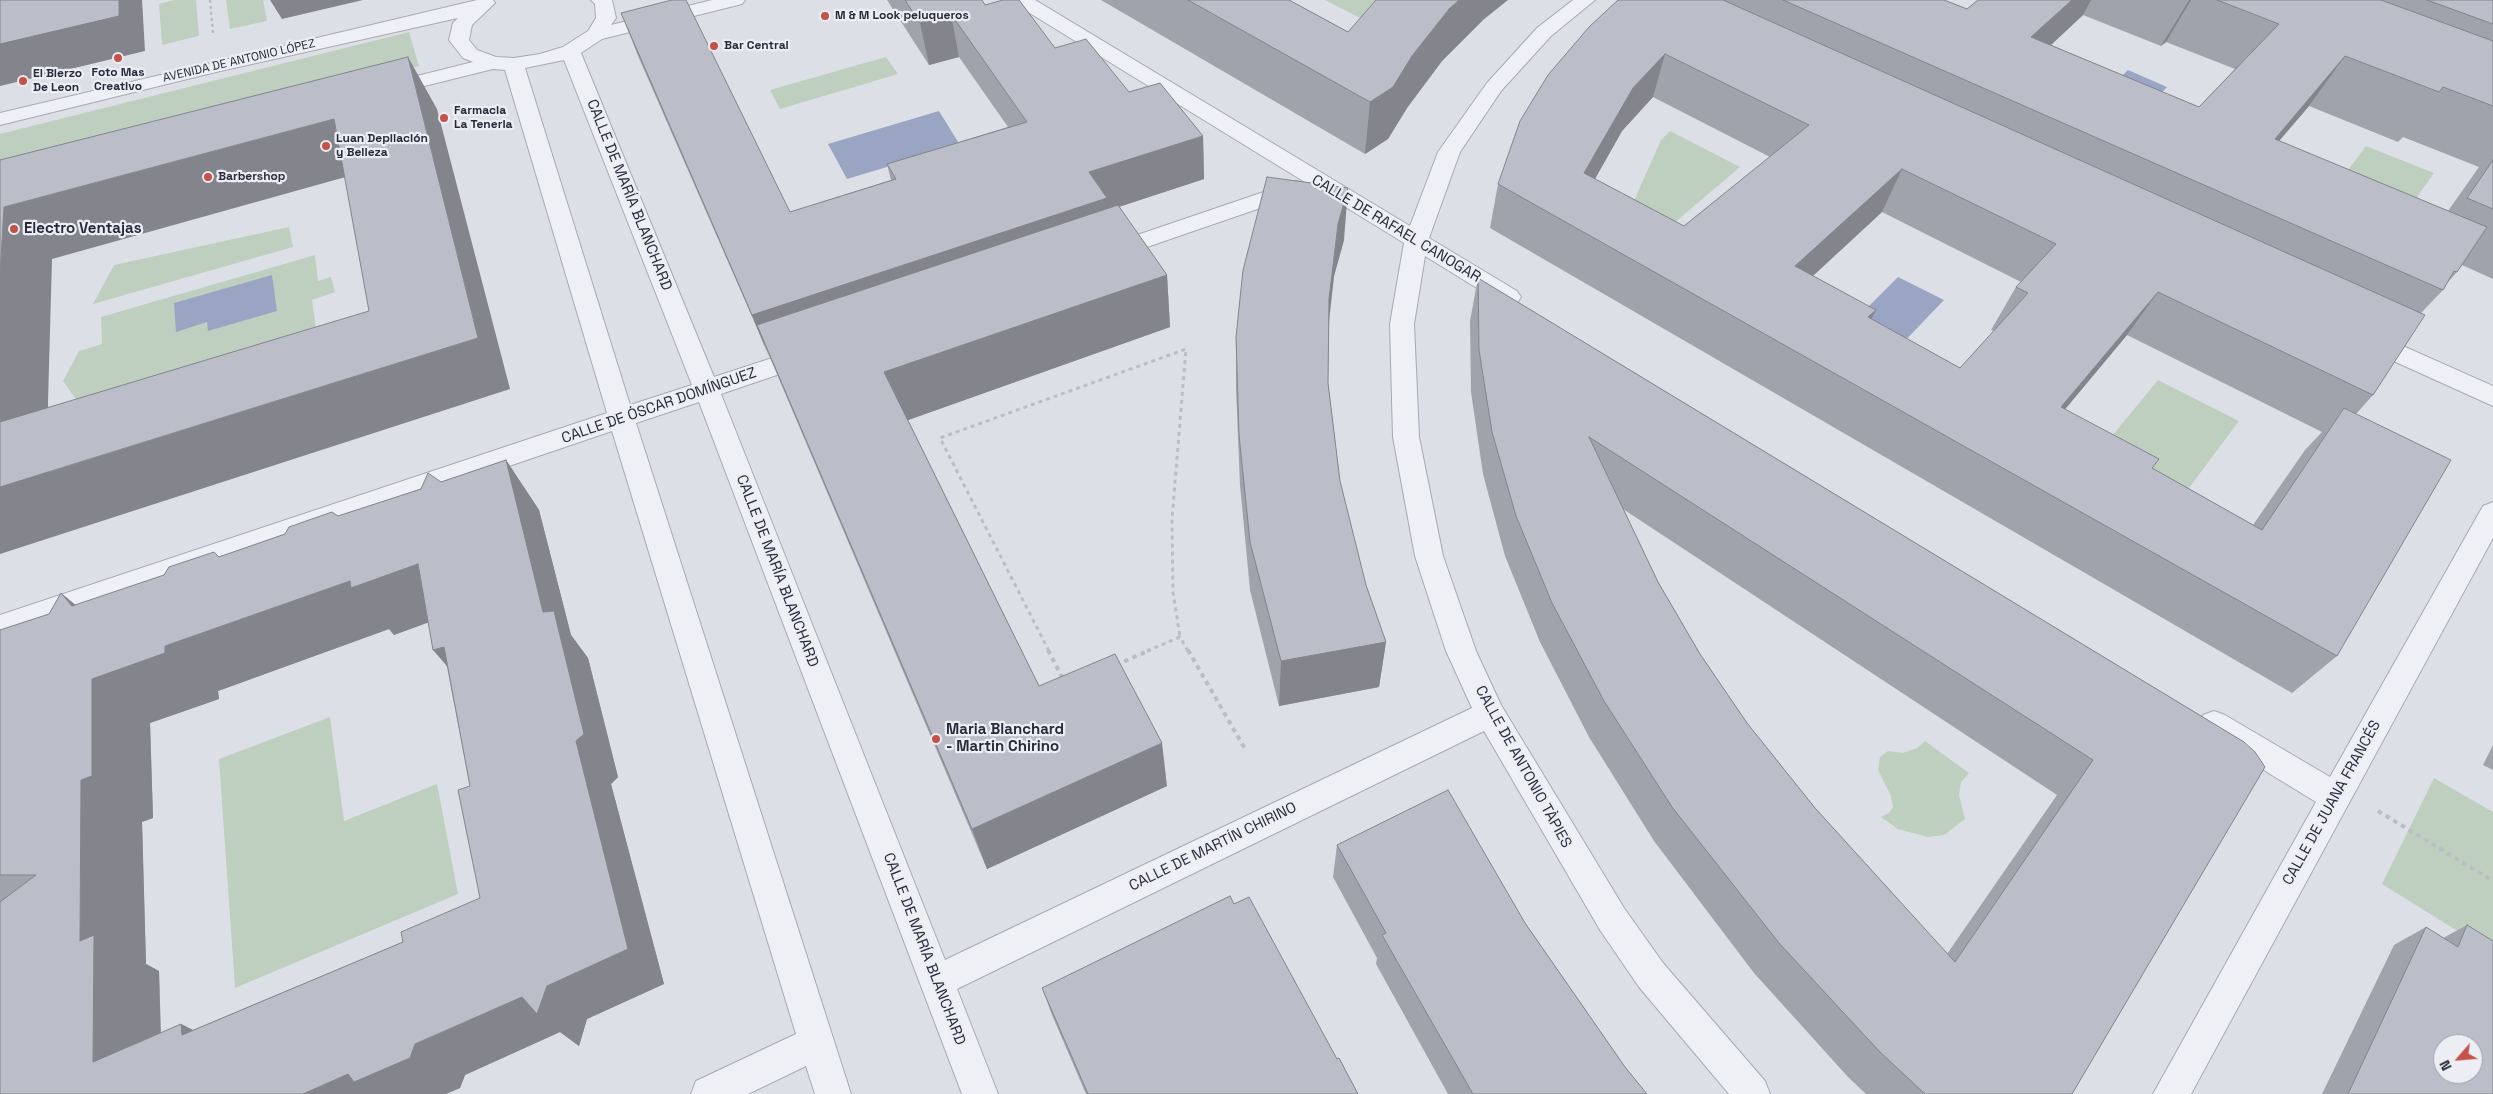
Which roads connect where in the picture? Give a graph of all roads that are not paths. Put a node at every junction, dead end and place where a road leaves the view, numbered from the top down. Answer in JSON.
{"nodes":[{"id":1,"x":601,"y":0,"type":"edge"},
{"id":2,"x":735,"y":0,"type":"edge"},
{"id":3,"x":1022,"y":0,"type":"edge"},
{"id":4,"x":1585,"y":0,"type":"edge"},
{"id":5,"x":485,"y":3,"type":"edge"},
{"id":6,"x":595,"y":35,"type":"junction"},
{"id":7,"x":570,"y":51,"type":"junction"},
{"id":8,"x":503,"y":63,"type":"junction"},
{"id":9,"x":360,"y":96,"type":"edge"},
{"id":10,"x":0,"y":120,"type":"edge"},
{"id":11,"x":1316,"y":181,"type":"junction"},
{"id":12,"x":1416,"y":241,"type":"junction"},
{"id":13,"x":1082,"y":261,"type":"edge"},
{"id":14,"x":1526,"y":308,"type":"edge"},
{"id":15,"x":2347,"y":329,"type":"edge"},
{"id":16,"x":828,"y":348,"type":"edge"},
{"id":17,"x":706,"y":390,"type":"junction"},
{"id":18,"x":2493,"y":397,"type":"edge"},
{"id":19,"x":622,"y":418,"type":"junction"},
{"id":20,"x":2493,"y":513,"type":"edge"},
{"id":21,"x":0,"y":627,"type":"edge"},
{"id":22,"x":2196,"y":713,"type":"edge"},
{"id":23,"x":1490,"y":714,"type":"junction"},
{"id":24,"x":2337,"y":793,"type":"junction"},
{"id":25,"x":937,"y":981,"type":"junction"},
{"id":26,"x":816,"y":1043,"type":"junction"},
{"id":27,"x":709,"y":1094,"type":"edge"},
{"id":28,"x":833,"y":1094,"type":"edge"},
{"id":29,"x":980,"y":1094,"type":"edge"},
{"id":30,"x":1752,"y":1094,"type":"edge"},
{"id":31,"x":2171,"y":1094,"type":"edge"}],
"edges":[{"from":1,"to":6,"type":"street"},
{"from":2,"to":6,"type":"street"},
{"from":3,"to":11,"type":"street","name":"CALLE DE RAFAEL CANOGAR"},
{"from":4,"to":12,"type":"street","name":"CALLE DE ANTONIO TÀPIES"},
{"from":5,"to":8,"type":"street"},
{"from":5,"to":10,"type":"street","name":"AVENIDA DE ANTONIO LÓPEZ"},
{"from":6,"to":7,"type":"street"},
{"from":7,"to":8,"type":"street"},
{"from":7,"to":17,"type":"street","name":"CALLE DE MARÍA BLANCHARD"},
{"from":8,"to":9,"type":"street"},
{"from":8,"to":19,"type":"street"},
{"from":11,"to":12,"type":"street","name":"CALLE DE RAFAEL CANOGAR"},
{"from":11,"to":13,"type":"street"},
{"from":12,"to":14,"type":"street","name":"CALLE DE RAFAEL CANOGAR"},
{"from":12,"to":23,"type":"street","name":"CALLE DE ANTONIO TÀPIES"},
{"from":15,"to":18,"type":"street"},
{"from":16,"to":17,"type":"street","name":"CALLE DE ÓSCAR DOMÍNGUEZ"},
{"from":17,"to":19,"type":"street","name":"CALLE DE ÓSCAR DOMÍNGUEZ"},
{"from":17,"to":25,"type":"street","name":"CALLE DE MARÍA BLANCHARD"},
{"from":19,"to":21,"type":"street","name":"CALLE DE ÓSCAR DOMÍNGUEZ"},
{"from":19,"to":26,"type":"street"},
{"from":20,"to":24,"type":"street","name":"CALLE DE JUANA FRANCÉS"},
{"from":22,"to":24,"type":"street"},
{"from":23,"to":25,"type":"street","name":"CALLE DE MARTÍN CHIRINO"},
{"from":23,"to":30,"type":"street","name":"CALLE DE ANTONIO TÀPIES"},
{"from":24,"to":31,"type":"street","name":"CALLE DE JUANA FRANCÉS"},
{"from":25,"to":29,"type":"street","name":"CALLE DE MARÍA BLANCHARD"},
{"from":26,"to":27,"type":"street"},
{"from":26,"to":28,"type":"street"}]}
